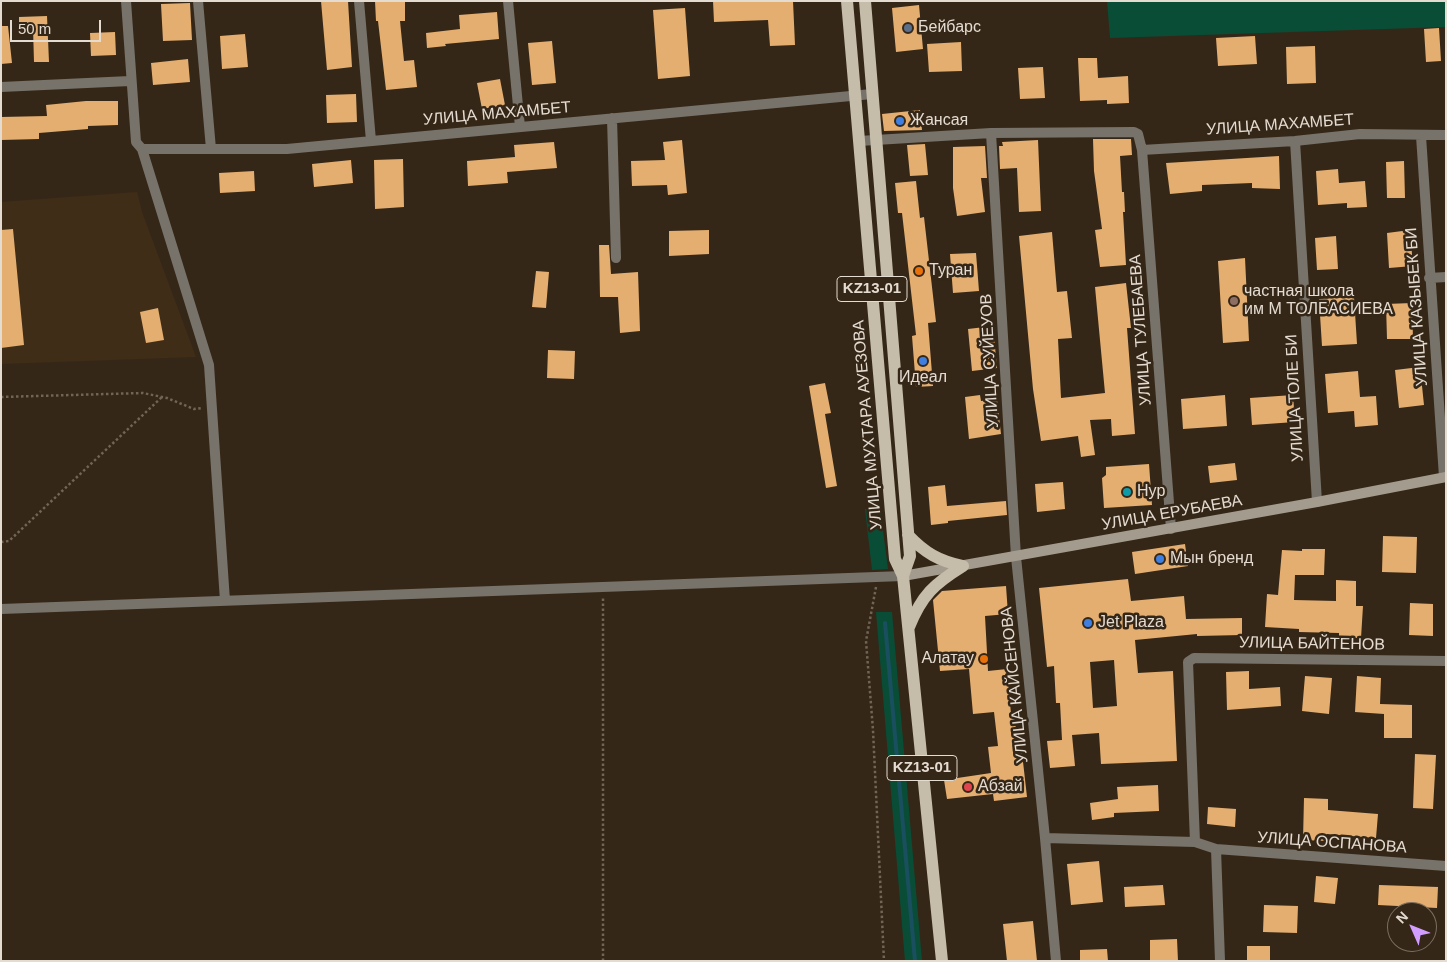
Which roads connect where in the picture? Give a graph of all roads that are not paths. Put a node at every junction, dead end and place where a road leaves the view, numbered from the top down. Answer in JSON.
{"nodes":[{"id":1,"x":126,"y":1,"type":"edge"},
{"id":2,"x":198,"y":1,"type":"edge"},
{"id":3,"x":359,"y":1,"type":"edge"},
{"id":4,"x":508,"y":1,"type":"edge"},
{"id":5,"x":847,"y":1,"type":"edge"},
{"id":6,"x":865,"y":1,"type":"edge"},
{"id":7,"x":130,"y":81,"type":"junction"},
{"id":8,"x":1,"y":87,"type":"edge"},
{"id":9,"x":872,"y":94,"type":"junction"},
{"id":10,"x":855,"y":95,"type":"junction"},
{"id":11,"x":612,"y":118,"type":"junction"},
{"id":12,"x":520,"y":127,"type":"junction"},
{"id":13,"x":992,"y":134,"type":"junction"},
{"id":14,"x":1446,"y":135,"type":"edge"},
{"id":15,"x":1421,"y":136,"type":"junction"},
{"id":16,"x":877,"y":140,"type":"junction"},
{"id":17,"x":371,"y":141,"type":"junction"},
{"id":18,"x":859,"y":141,"type":"junction"},
{"id":19,"x":1295,"y":141,"type":"junction"},
{"id":20,"x":142,"y":149,"type":"junction"},
{"id":21,"x":211,"y":149,"type":"junction"},
{"id":22,"x":1142,"y":150,"type":"junction"},
{"id":23,"x":616,"y":258,"type":"dead end"},
{"id":24,"x":1446,"y":277,"type":"edge"},
{"id":25,"x":1429,"y":278,"type":"junction"},
{"id":26,"x":1445,"y":477,"type":"edge"},
{"id":27,"x":1316,"y":502,"type":"junction"},
{"id":28,"x":1171,"y":529,"type":"junction"},
{"id":29,"x":908,"y":535,"type":"junction"},
{"id":30,"x":1016,"y":557,"type":"junction"},
{"id":31,"x":963,"y":566,"type":"junction"},
{"id":32,"x":902,"y":576,"type":"junction"},
{"id":33,"x":225,"y":601,"type":"junction"},
{"id":34,"x":1,"y":609,"type":"edge"},
{"id":35,"x":908,"y":629,"type":"junction"},
{"id":36,"x":1446,"y":661,"type":"edge"},
{"id":37,"x":1045,"y":838,"type":"junction"},
{"id":38,"x":1195,"y":842,"type":"junction"},
{"id":39,"x":1216,"y":849,"type":"junction"},
{"id":40,"x":1446,"y":866,"type":"edge"},
{"id":41,"x":942,"y":961,"type":"edge"},
{"id":42,"x":1056,"y":961,"type":"edge"},
{"id":43,"x":1220,"y":961,"type":"edge"}],
"edges":[{"from":1,"to":7,"type":"street"},
{"from":2,"to":21,"type":"street"},
{"from":3,"to":17,"type":"street"},
{"from":4,"to":12,"type":"street"},
{"from":5,"to":10,"type":"main road","name":"УЛИЦА МУХТАРА АУЕЗОВА","number":"KZ13-01"},
{"from":6,"to":9,"type":"main road","name":"УЛИЦА МУХТАРА АУЕЗОВА","number":"KZ13-01"},
{"from":7,"to":8,"type":"street"},
{"from":7,"to":20,"type":"street"},
{"from":9,"to":10,"type":"street","name":"УЛИЦА МАХАМБЕТ"},
{"from":9,"to":16,"type":"main road","name":"УЛИЦА МУХТАРА АУЕЗОВА","number":"KZ13-01"},
{"from":10,"to":11,"type":"street","name":"УЛИЦА МАХАМБЕТ"},
{"from":10,"to":18,"type":"main road","name":"УЛИЦА МУХТАРА АУЕЗОВА","number":"KZ13-01"},
{"from":11,"to":12,"type":"street","name":"УЛИЦА МАХАМБЕТ"},
{"from":11,"to":23,"type":"street"},
{"from":12,"to":17,"type":"street","name":"УЛИЦА МАХАМБЕТ"},
{"from":13,"to":16,"type":"street"},
{"from":13,"to":22,"type":"street","name":"УЛИЦА ТУЛЕБАЕВА"},
{"from":13,"to":30,"type":"street","name":"УЛИЦА СУЙЕУОВ"},
{"from":14,"to":15,"type":"street","name":"УЛИЦА МАХАМБЕТ"},
{"from":15,"to":19,"type":"street","name":"УЛИЦА МАХАМБЕТ"},
{"from":15,"to":25,"type":"street","name":"УЛИЦА КАЗЫБЕК БИ"},
{"from":16,"to":18,"type":"street"},
{"from":16,"to":29,"type":"main road","name":"УЛИЦА МУХТАРА АУЕЗОВА","number":"KZ13-01"},
{"from":17,"to":21,"type":"street","name":"УЛИЦА МАХАМБЕТ"},
{"from":18,"to":32,"type":"main road","name":"УЛИЦА МУХТАРА АУЕЗОВА","number":"KZ13-01"},
{"from":19,"to":22,"type":"street","name":"УЛИЦА МАХАМБЕТ"},
{"from":19,"to":27,"type":"street","name":"УЛИЦА ТОЛЕ БИ"},
{"from":20,"to":21,"type":"street","name":"УЛИЦА МАХАМБЕТ"},
{"from":20,"to":33,"type":"street"},
{"from":22,"to":28,"type":"street","name":"УЛИЦА ТУЛЕБАЕВА"},
{"from":24,"to":25,"type":"street"},
{"from":25,"to":26,"type":"street","name":"УЛИЦА КАЗЫБЕК БИ"},
{"from":26,"to":27,"type":"street","name":"УЛИЦА ЕРУБАЕВА"},
{"from":27,"to":28,"type":"street","name":"УЛИЦА ЕРУБАЕВА"},
{"from":28,"to":30,"type":"street","name":"УЛИЦА ЕРУБАЕВА"},
{"from":29,"to":31,"type":"main road"},
{"from":29,"to":32,"type":"main road","name":"УЛИЦА МУХТАРА АУЕЗОВА","number":"KZ13-01"},
{"from":30,"to":31,"type":"street","name":"УЛИЦА ЕРУБАЕВА"},
{"from":30,"to":37,"type":"street","name":"УЛИЦА КАЙСЕНОВА"},
{"from":31,"to":32,"type":"street","name":"УЛИЦА ЕРУБАЕВА"},
{"from":31,"to":35,"type":"main road"},
{"from":32,"to":33,"type":"street"},
{"from":32,"to":35,"type":"main road","name":"УЛИЦА МУХТАРА АУЕЗОВА","number":"KZ13-01"},
{"from":33,"to":34,"type":"street"},
{"from":35,"to":41,"type":"main road","name":"УЛИЦА МУХТАРА АУЕЗОВА","number":"KZ13-01"},
{"from":36,"to":38,"type":"street","name":"УЛИЦА БАЙТЕНОВ"},
{"from":37,"to":38,"type":"street","name":"УЛИЦА ОСПАНОВА"},
{"from":37,"to":42,"type":"street","name":"УЛИЦА КАЙСЕНОВА"},
{"from":38,"to":39,"type":"street","name":"УЛИЦА ОСПАНОВА"},
{"from":39,"to":40,"type":"street","name":"УЛИЦА ОСПАНОВА"},
{"from":39,"to":43,"type":"street"}]}
